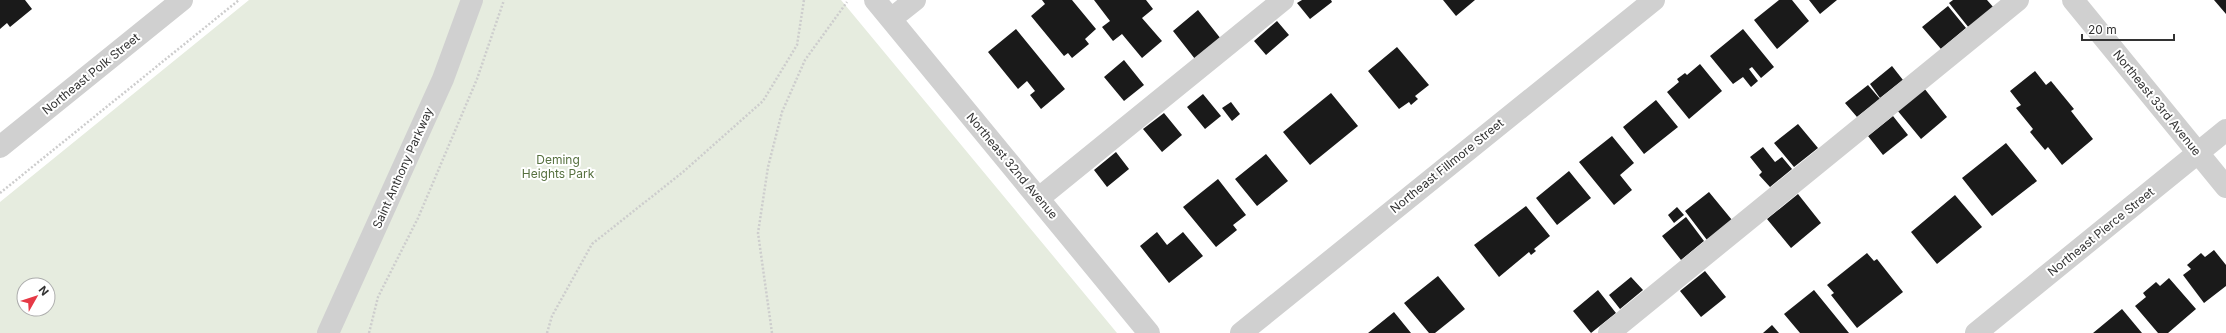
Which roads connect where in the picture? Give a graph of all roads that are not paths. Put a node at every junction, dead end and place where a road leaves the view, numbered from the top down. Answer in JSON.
{"nodes":[{"id":1,"x":182,"y":0,"type":"edge"},
{"id":2,"x":472,"y":0,"type":"edge"},
{"id":3,"x":875,"y":0,"type":"edge"},
{"id":4,"x":915,"y":0,"type":"edge"},
{"id":5,"x":1284,"y":0,"type":"edge"},
{"id":6,"x":1654,"y":0,"type":"edge"},
{"id":7,"x":2018,"y":0,"type":"edge"},
{"id":8,"x":2073,"y":0,"type":"edge"},
{"id":9,"x":891,"y":19,"type":"junction"},
{"id":10,"x":2226,"y":130,"type":"edge"},
{"id":11,"x":0,"y":147,"type":"edge"},
{"id":12,"x":2198,"y":153,"type":"junction"},
{"id":13,"x":2226,"y":187,"type":"edge"},
{"id":14,"x":1039,"y":198,"type":"junction"},
{"id":15,"x":328,"y":333,"type":"edge"},
{"id":16,"x":1149,"y":333,"type":"edge"},
{"id":17,"x":1241,"y":333,"type":"edge"},
{"id":18,"x":1609,"y":333,"type":"edge"},
{"id":19,"x":1976,"y":333,"type":"edge"}],
"edges":[{"from":1,"to":11,"type":"street","name":"Northeast Polk Street"},
{"from":2,"to":15,"type":"street","name":"Saint Anthony Parkway"},
{"from":3,"to":9,"type":"street","name":"Northeast 32nd Avenue"},
{"from":4,"to":9,"type":"street"},
{"from":5,"to":14,"type":"street"},
{"from":6,"to":17,"type":"street","name":"Northeast Fillmore Street"},
{"from":7,"to":18,"type":"street"},
{"from":8,"to":12,"type":"street","name":"Northeast 33rd Avenue"},
{"from":9,"to":14,"type":"street","name":"Northeast 32nd Avenue"},
{"from":10,"to":12,"type":"street","name":"Northeast Pierce Street"},
{"from":12,"to":13,"type":"street","name":"Northeast 33rd Avenue"},
{"from":12,"to":19,"type":"street","name":"Northeast Pierce Street"},
{"from":14,"to":16,"type":"street","name":"Northeast 32nd Avenue"}]}
